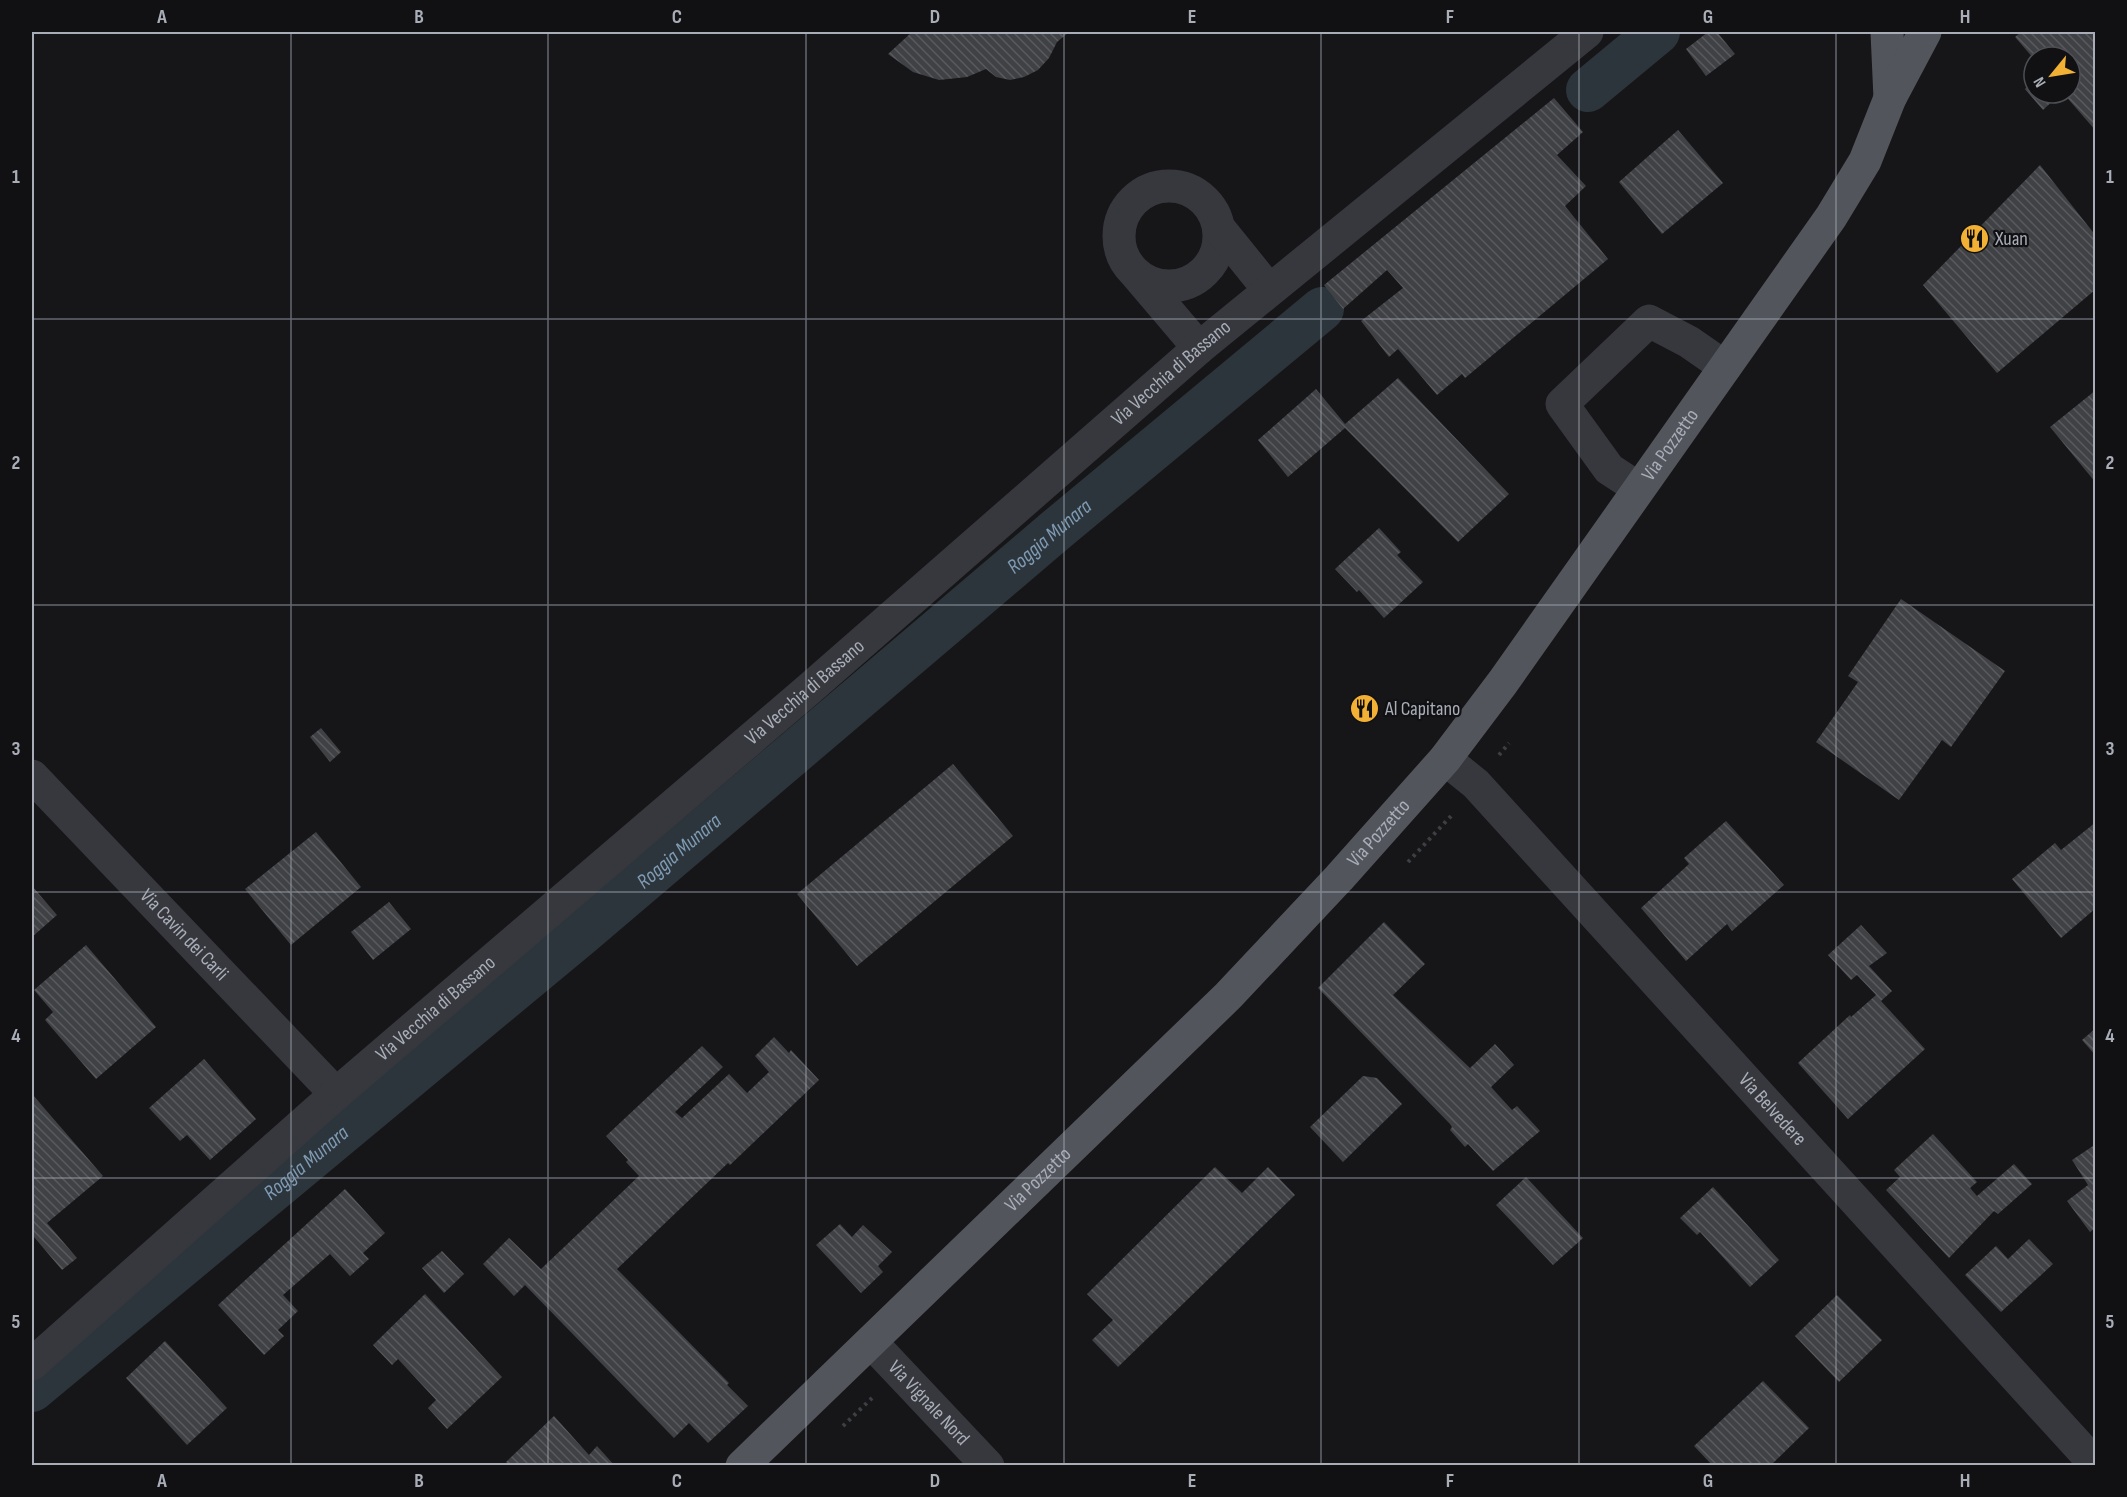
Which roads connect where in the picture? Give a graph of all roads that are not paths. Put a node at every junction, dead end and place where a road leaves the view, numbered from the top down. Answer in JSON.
{"nodes":[{"id":1,"x":1587,"y":32,"type":"edge"},
{"id":2,"x":1887,"y":32,"type":"edge"},
{"id":3,"x":1925,"y":32,"type":"edge"},
{"id":4,"x":1890,"y":98,"type":"junction"},
{"id":5,"x":1219,"y":228,"type":"junction"},
{"id":6,"x":1136,"y":274,"type":"junction"},
{"id":7,"x":1269,"y":290,"type":"junction"},
{"id":8,"x":1199,"y":348,"type":"junction"},
{"id":9,"x":1725,"y":367,"type":"junction"},
{"id":10,"x":1638,"y":489,"type":"junction"},
{"id":11,"x":1445,"y":759,"type":"junction"},
{"id":12,"x":32,"y":776,"type":"edge"},
{"id":13,"x":336,"y":1094,"type":"junction"},
{"id":14,"x":871,"y":1342,"type":"junction"},
{"id":15,"x":32,"y":1364,"type":"edge"},
{"id":16,"x":2096,"y":1465,"type":"edge"},
{"id":17,"x":742,"y":1466,"type":"edge"},
{"id":18,"x":988,"y":1466,"type":"edge"}],
"edges":[{"from":1,"to":7,"type":"street","name":"Via Vecchia di Bassano"},
{"from":2,"to":4,"type":"main road","name":"Via Pozzetto"},
{"from":3,"to":4,"type":"main road","name":"Via Pozzetto"},
{"from":4,"to":9,"type":"main road","name":"Via Pozzetto"},
{"from":5,"to":6,"type":"street"},
{"from":5,"to":6,"type":"street"},
{"from":5,"to":7,"type":"street"},
{"from":6,"to":8,"type":"street"},
{"from":7,"to":8,"type":"street","name":"Via Vecchia di Bassano"},
{"from":8,"to":13,"type":"street","name":"Via Vecchia di Bassano"},
{"from":9,"to":10,"type":"main road","name":"Via Pozzetto"},
{"from":9,"to":10,"type":"street"},
{"from":10,"to":11,"type":"main road","name":"Via Pozzetto"},
{"from":11,"to":14,"type":"main road","name":"Via Pozzetto"},
{"from":11,"to":16,"type":"street","name":"Via Belvedere"},
{"from":12,"to":13,"type":"street","name":"Via Cavin dei Carli"},
{"from":13,"to":15,"type":"street","name":"Via Vecchia di Bassano"},
{"from":14,"to":17,"type":"main road","name":"Via Pozzetto"},
{"from":14,"to":18,"type":"street","name":"Via Vignale Nord"}]}
